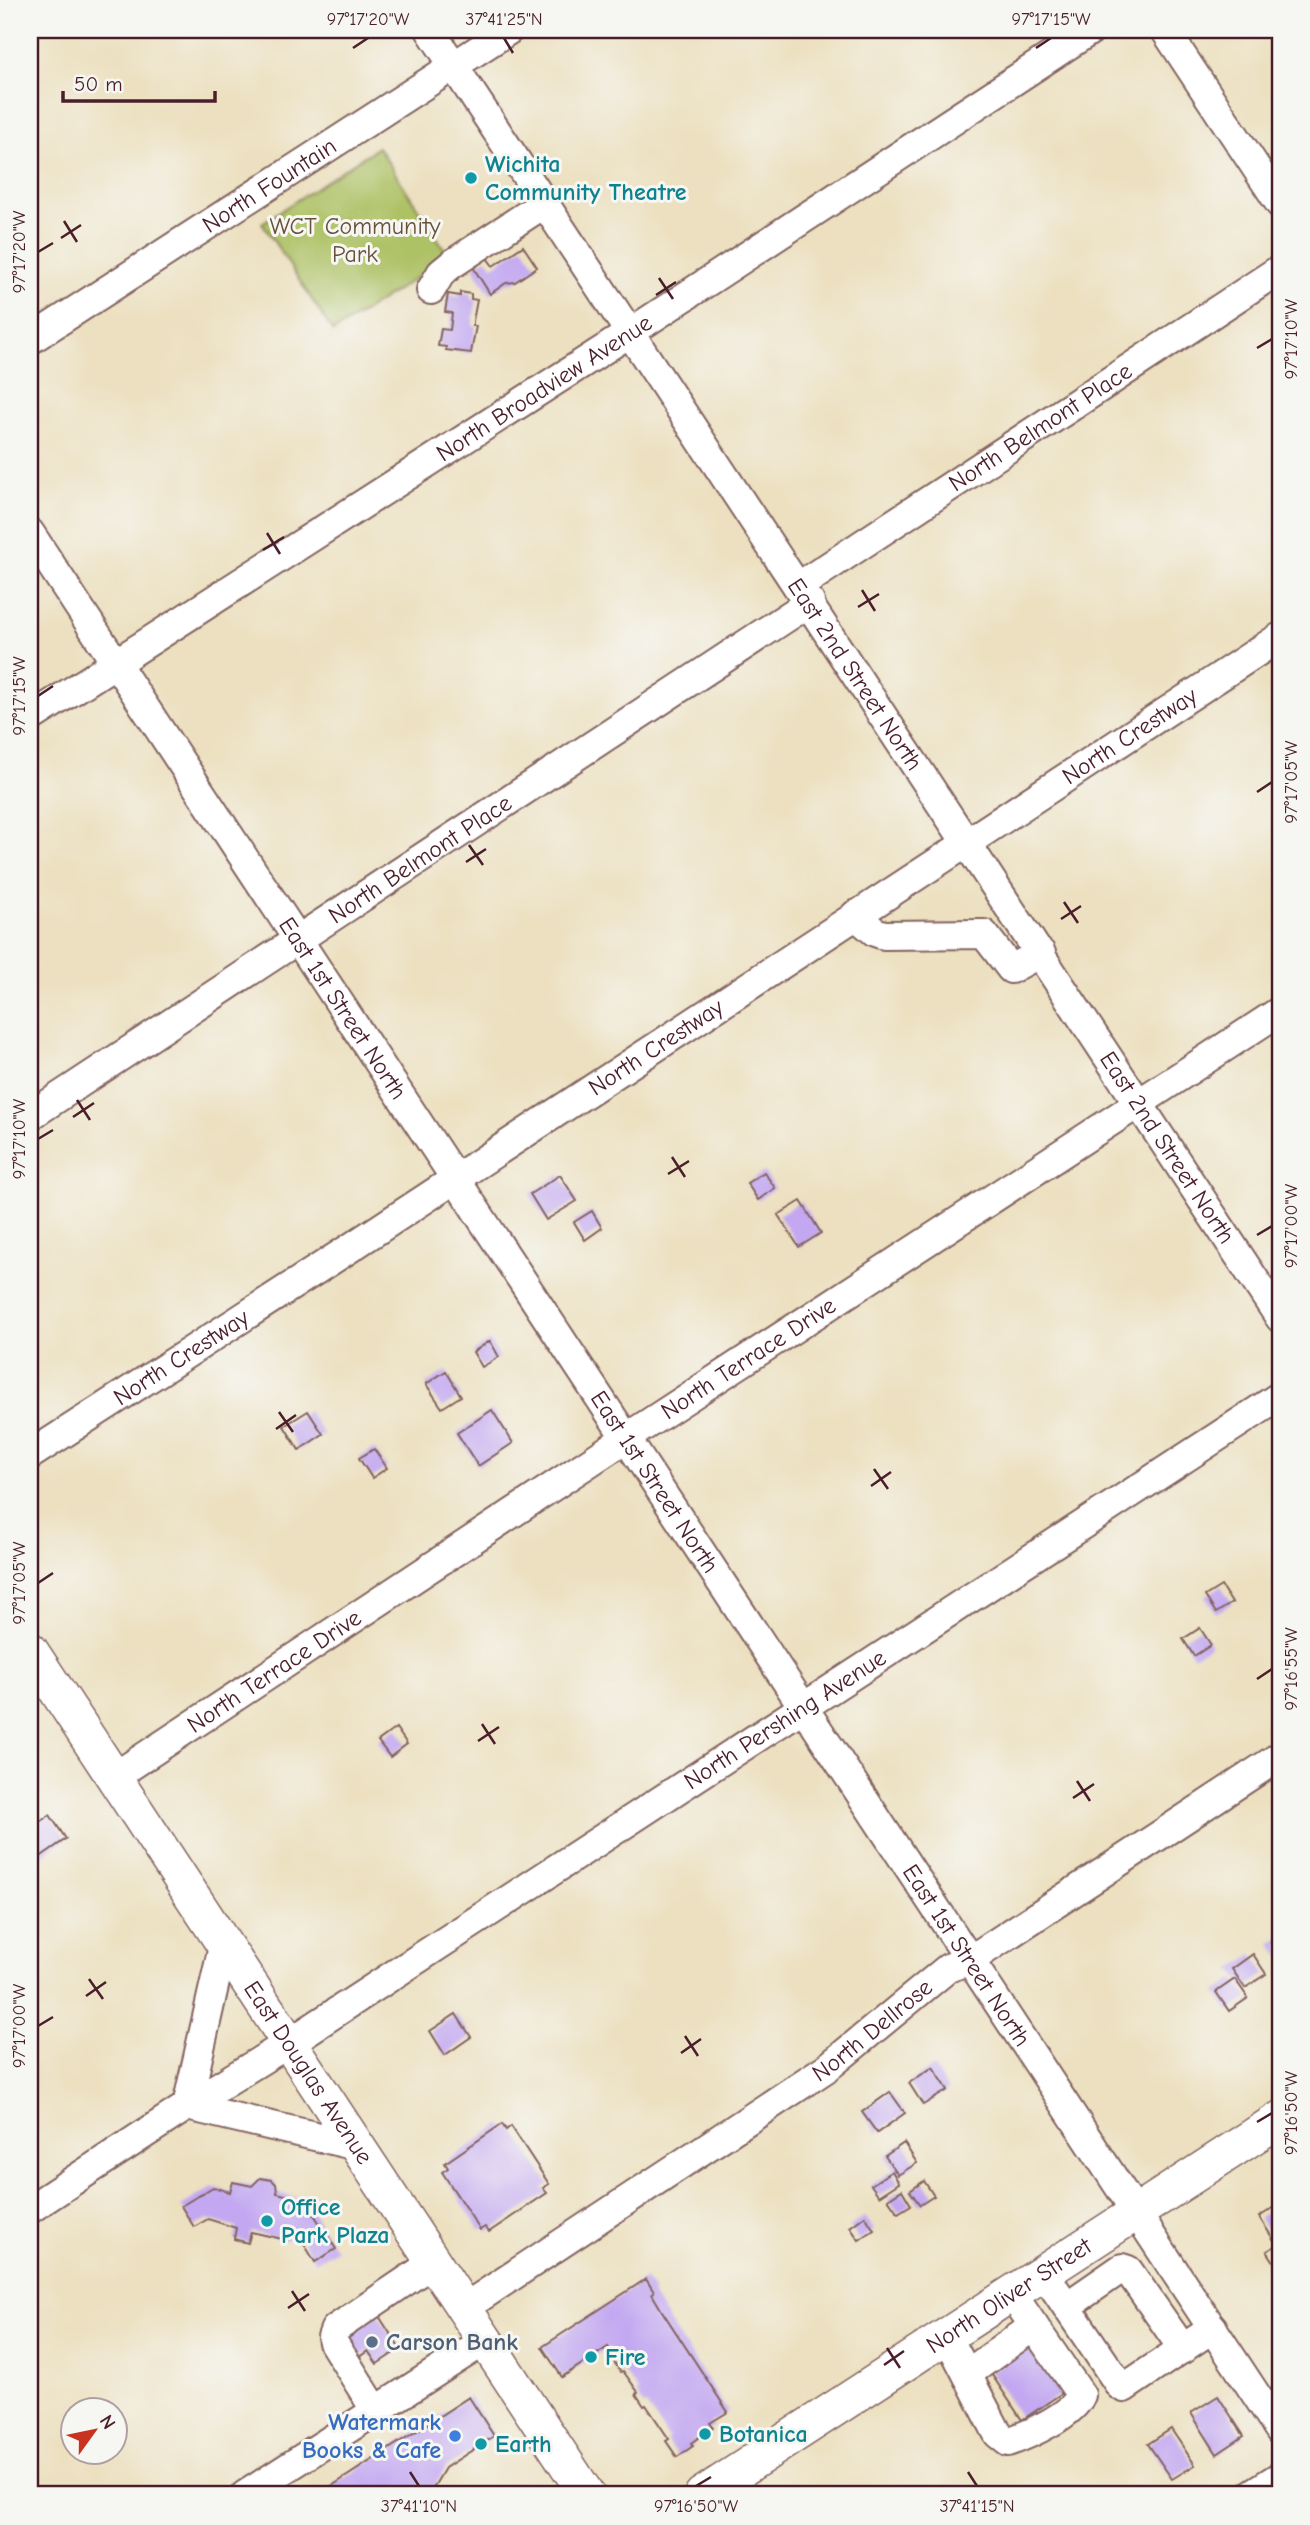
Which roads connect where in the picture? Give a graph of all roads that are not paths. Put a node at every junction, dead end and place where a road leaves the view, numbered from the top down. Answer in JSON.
{"nodes":[{"id":1,"x":430,"y":30,"type":"edge"},
{"id":2,"x":509,"y":30,"type":"edge"},
{"id":3,"x":1091,"y":30,"type":"edge"},
{"id":4,"x":1165,"y":30,"type":"edge"},
{"id":5,"x":454,"y":65,"type":"junction"},
{"id":6,"x":545,"y":203,"type":"junction"},
{"id":7,"x":1280,"y":204,"type":"edge"},
{"id":8,"x":1280,"y":269,"type":"edge"},
{"id":9,"x":431,"y":290,"type":"dead end"},
{"id":10,"x":631,"y":332,"type":"junction"},
{"id":11,"x":30,"y":340,"type":"edge"},
{"id":12,"x":30,"y":533,"type":"edge"},
{"id":13,"x":804,"y":594,"type":"junction"},
{"id":14,"x":1280,"y":637,"type":"edge"},
{"id":15,"x":116,"y":662,"type":"junction"},
{"id":16,"x":30,"y":718,"type":"edge"},
{"id":17,"x":967,"y":841,"type":"junction"},
{"id":18,"x":855,"y":915,"type":"junction"},
{"id":19,"x":299,"y":939,"type":"junction"},
{"id":20,"x":1041,"y":953,"type":"junction"},
{"id":21,"x":1280,"y":1011,"type":"edge"},
{"id":22,"x":1140,"y":1104,"type":"junction"},
{"id":23,"x":30,"y":1116,"type":"edge"},
{"id":24,"x":455,"y":1179,"type":"junction"},
{"id":25,"x":1280,"y":1318,"type":"edge"},
{"id":26,"x":1280,"y":1396,"type":"edge"},
{"id":27,"x":626,"y":1438,"type":"junction"},
{"id":28,"x":30,"y":1455,"type":"edge"},
{"id":29,"x":30,"y":1650,"type":"edge"},
{"id":30,"x":804,"y":1707,"type":"junction"},
{"id":31,"x":1280,"y":1756,"type":"edge"},
{"id":32,"x":114,"y":1777,"type":"junction"},
{"id":33,"x":224,"y":1942,"type":"junction"},
{"id":34,"x":970,"y":1960,"type":"junction"},
{"id":35,"x":289,"y":2043,"type":"junction"},
{"id":36,"x":187,"y":2106,"type":"junction"},
{"id":37,"x":1280,"y":2119,"type":"edge"},
{"id":38,"x":357,"y":2146,"type":"junction"},
{"id":39,"x":30,"y":2209,"type":"edge"},
{"id":40,"x":1137,"y":2213,"type":"junction"},
{"id":41,"x":434,"y":2262,"type":"junction"},
{"id":42,"x":1044,"y":2273,"type":"junction"},
{"id":43,"x":1012,"y":2294,"type":"junction"},
{"id":44,"x":1067,"y":2306,"type":"junction"},
{"id":45,"x":464,"y":2308,"type":"junction"},
{"id":46,"x":1034,"y":2326,"type":"junction"},
{"id":47,"x":1213,"y":2328,"type":"junction"},
{"id":48,"x":947,"y":2336,"type":"junction"},
{"id":49,"x":486,"y":2340,"type":"junction"},
{"id":50,"x":1183,"y":2349,"type":"junction"},
{"id":51,"x":967,"y":2374,"type":"junction"},
{"id":52,"x":376,"y":2411,"type":"junction"},
{"id":53,"x":1280,"y":2431,"type":"edge"},
{"id":54,"x":1280,"y":2476,"type":"edge"},
{"id":55,"x":245,"y":2495,"type":"edge"},
{"id":56,"x":587,"y":2495,"type":"edge"},
{"id":57,"x":702,"y":2495,"type":"edge"},
{"id":58,"x":1250,"y":2495,"type":"edge"}],
"edges":[{"from":1,"to":5,"type":"street","name":"East 2nd Street North"},
{"from":2,"to":5,"type":"street","name":"North Fountain"},
{"from":3,"to":10,"type":"street","name":"North Broadview Avenue"},
{"from":4,"to":7,"type":"street"},
{"from":5,"to":6,"type":"street","name":"East 2nd Street North"},
{"from":5,"to":11,"type":"street","name":"North Fountain"},
{"from":6,"to":9,"type":"street"},
{"from":6,"to":10,"type":"street","name":"East 2nd Street North"},
{"from":8,"to":13,"type":"street","name":"North Belmont Place"},
{"from":10,"to":13,"type":"street","name":"East 2nd Street North"},
{"from":10,"to":15,"type":"street","name":"North Broadview Avenue"},
{"from":12,"to":15,"type":"street","name":"East 1st Street North"},
{"from":13,"to":17,"type":"street","name":"East 2nd Street North"},
{"from":13,"to":19,"type":"street","name":"North Belmont Place"},
{"from":14,"to":17,"type":"street","name":"North Crestway"},
{"from":15,"to":16,"type":"street","name":"North Broadview Avenue"},
{"from":15,"to":19,"type":"street","name":"East 1st Street North"},
{"from":17,"to":18,"type":"street","name":"North Crestway"},
{"from":17,"to":20,"type":"street","name":"East 2nd Street North"},
{"from":18,"to":20,"type":"street"},
{"from":18,"to":24,"type":"street","name":"North Crestway"},
{"from":19,"to":23,"type":"street","name":"North Belmont Place"},
{"from":19,"to":24,"type":"street","name":"East 1st Street North"},
{"from":20,"to":22,"type":"street","name":"East 2nd Street North"},
{"from":21,"to":22,"type":"street","name":"North Terrace Drive"},
{"from":22,"to":25,"type":"street","name":"East 2nd Street North"},
{"from":22,"to":27,"type":"street","name":"North Terrace Drive"},
{"from":24,"to":27,"type":"street","name":"East 1st Street North"},
{"from":24,"to":28,"type":"street","name":"North Crestway"},
{"from":26,"to":30,"type":"street","name":"North Pershing Avenue"},
{"from":27,"to":30,"type":"street","name":"East 1st Street North"},
{"from":27,"to":32,"type":"street","name":"North Terrace Drive"},
{"from":29,"to":32,"type":"main road","name":"East Douglas Avenue"},
{"from":30,"to":34,"type":"street","name":"East 1st Street North"},
{"from":30,"to":35,"type":"street","name":"North Pershing Avenue"},
{"from":31,"to":34,"type":"street","name":"North Dellrose"},
{"from":32,"to":33,"type":"main road","name":"East Douglas Avenue"},
{"from":33,"to":35,"type":"main road","name":"East Douglas Avenue"},
{"from":33,"to":36,"type":"street"},
{"from":34,"to":40,"type":"street","name":"East 1st Street North"},
{"from":34,"to":45,"type":"street","name":"North Dellrose"},
{"from":35,"to":36,"type":"street","name":"North Pershing Avenue"},
{"from":35,"to":38,"type":"main road","name":"East Douglas Avenue"},
{"from":36,"to":38,"type":"street"},
{"from":36,"to":39,"type":"street","name":"North Pershing Avenue"},
{"from":37,"to":40,"type":"main road","name":"North Oliver Street"},
{"from":38,"to":41,"type":"main road","name":"East Douglas Avenue"},
{"from":40,"to":42,"type":"main road","name":"North Oliver Street"},
{"from":40,"to":47,"type":"street","name":"East 1st Street North"},
{"from":41,"to":45,"type":"main road","name":"East Douglas Avenue"},
{"from":41,"to":52,"type":"street"},
{"from":42,"to":43,"type":"main road","name":"North Oliver Street"},
{"from":42,"to":44,"type":"street"},
{"from":43,"to":46,"type":"street"},
{"from":43,"to":48,"type":"main road","name":"North Oliver Street"},
{"from":44,"to":50,"type":"street"},
{"from":44,"to":50,"type":"street"},
{"from":45,"to":49,"type":"main road","name":"East Douglas Avenue"},
{"from":46,"to":51,"type":"street"},
{"from":46,"to":51,"type":"street"},
{"from":47,"to":50,"type":"street"},
{"from":47,"to":53,"type":"street","name":"East 1st Street North"},
{"from":48,"to":51,"type":"street"},
{"from":48,"to":57,"type":"main road","name":"North Oliver Street"},
{"from":49,"to":52,"type":"street"},
{"from":49,"to":56,"type":"main road","name":"East Douglas Avenue"},
{"from":52,"to":55,"type":"street"},
{"from":54,"to":58,"type":"street"}]}
